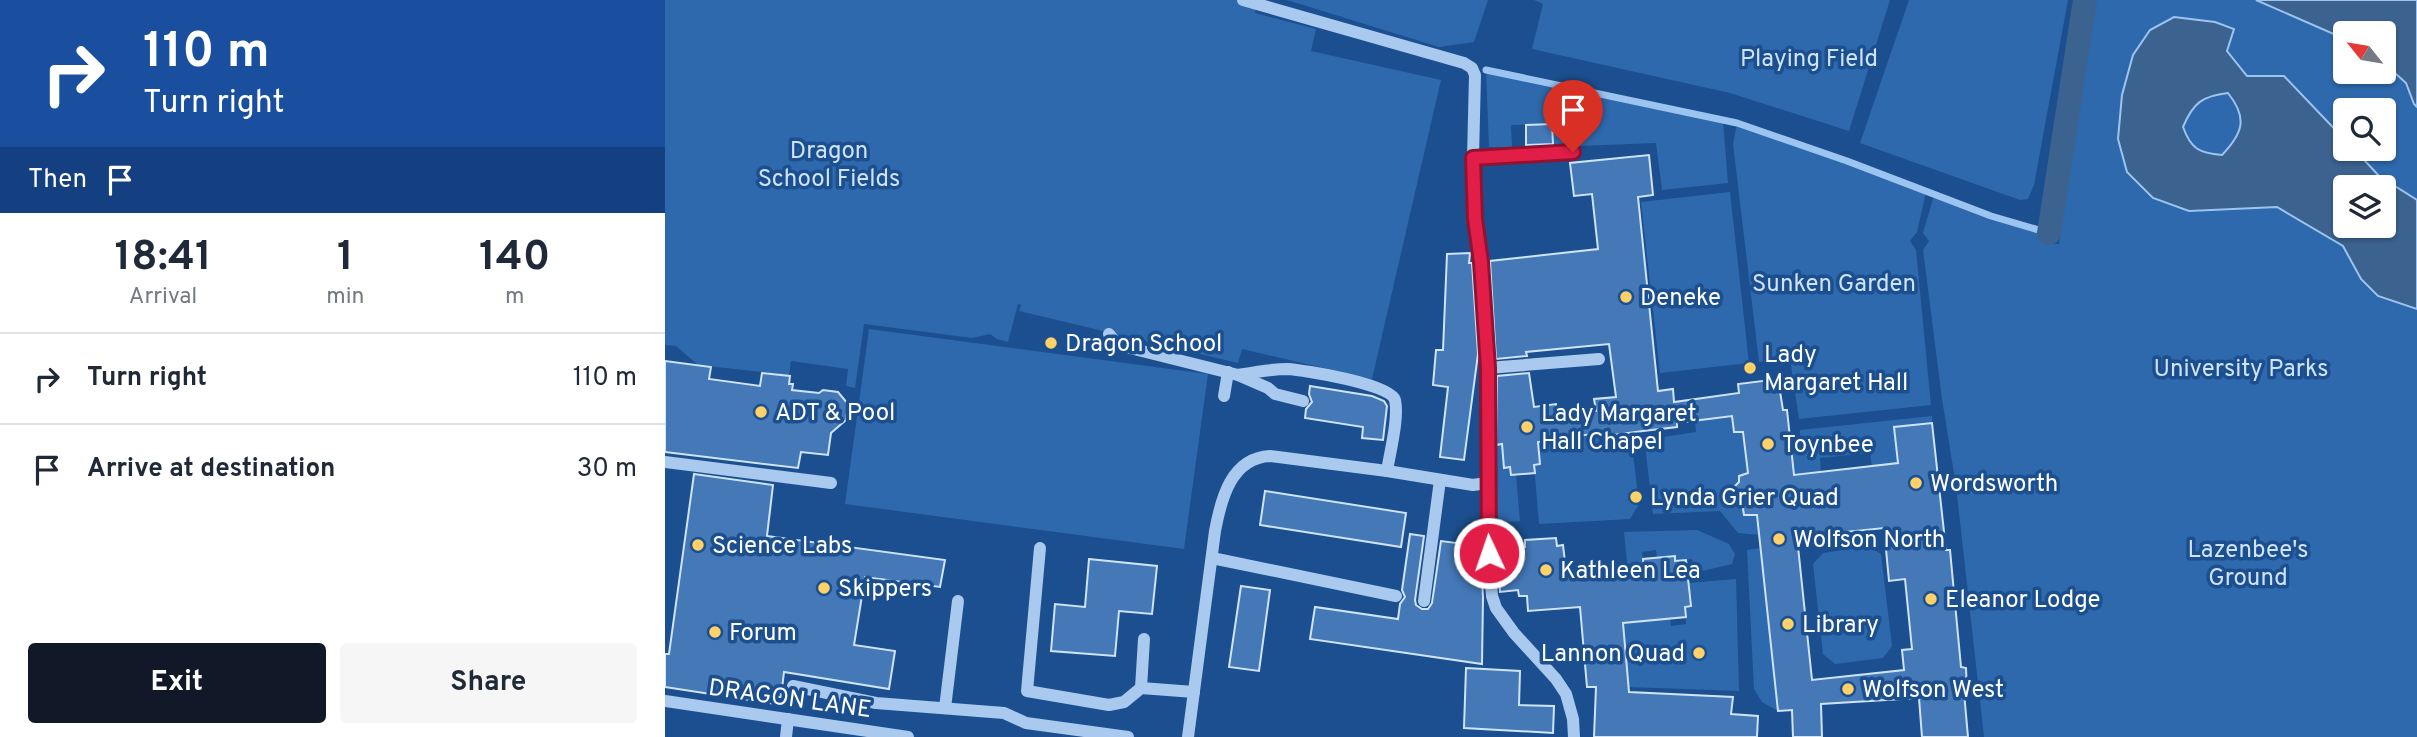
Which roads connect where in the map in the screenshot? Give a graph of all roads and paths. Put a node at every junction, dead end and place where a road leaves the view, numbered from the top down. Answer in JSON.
{"nodes":[{"id":1,"x":1243,"y":0,"type":"edge"},
{"id":2,"x":1573,"y":152,"type":"dead end"},
{"id":3,"x":1473,"y":158,"type":"junction"},
{"id":4,"x":1109,"y":334,"type":"dead end"},
{"id":5,"x":1599,"y":359,"type":"dead end"},
{"id":6,"x":1488,"y":368,"type":"junction"},
{"id":7,"x":1233,"y":374,"type":"junction"},
{"id":8,"x":1224,"y":396,"type":"dead end"},
{"id":9,"x":1303,"y":401,"type":"dead end"},
{"id":10,"x":665,"y":462,"type":"edge"},
{"id":11,"x":1387,"y":471,"type":"junction"},
{"id":12,"x":1440,"y":480,"type":"junction"},
{"id":13,"x":831,"y":483,"type":"dead end"},
{"id":14,"x":1487,"y":484,"type":"junction"},
{"id":15,"x":1040,"y":548,"type":"dead end"},
{"id":16,"x":1212,"y":558,"type":"junction"},
{"id":17,"x":1396,"y":596,"type":"dead end"},
{"id":18,"x":958,"y":601,"type":"dead end"},
{"id":19,"x":1424,"y":601,"type":"dead end"},
{"id":20,"x":1145,"y":639,"type":"dead end"},
{"id":21,"x":793,"y":686,"type":"dead end"},
{"id":22,"x":1141,"y":688,"type":"junction"},
{"id":23,"x":1194,"y":692,"type":"junction"},
{"id":24,"x":665,"y":701,"type":"edge"},
{"id":25,"x":945,"y":708,"type":"junction"},
{"id":26,"x":788,"y":719,"type":"junction"},
{"id":27,"x":786,"y":737,"type":"edge"},
{"id":28,"x":908,"y":737,"type":"edge"},
{"id":29,"x":1128,"y":737,"type":"edge"},
{"id":30,"x":1188,"y":737,"type":"edge"},
{"id":31,"x":1574,"y":737,"type":"edge"}],
"edges":[{"from":1,"to":3,"type":"street"},
{"from":2,"to":3,"type":"street"},
{"from":3,"to":6,"type":"street"},
{"from":4,"to":7,"type":"street"},
{"from":5,"to":6,"type":"street"},
{"from":6,"to":14,"type":"street"},
{"from":7,"to":8,"type":"street"},
{"from":7,"to":9,"type":"street"},
{"from":7,"to":11,"type":"street"},
{"from":10,"to":13,"type":"street"},
{"from":11,"to":12,"type":"street"},
{"from":11,"to":16,"type":"street"},
{"from":12,"to":14,"type":"street"},
{"from":12,"to":19,"type":"street"},
{"from":14,"to":31,"type":"street"},
{"from":15,"to":22,"type":"street"},
{"from":16,"to":17,"type":"street"},
{"from":16,"to":23,"type":"street"},
{"from":18,"to":25,"type":"street"},
{"from":20,"to":22,"type":"street"},
{"from":21,"to":25,"type":"street"},
{"from":22,"to":23,"type":"street"},
{"from":23,"to":30,"type":"street"},
{"from":24,"to":26,"type":"street","name":"DRAGON LANE"},
{"from":25,"to":29,"type":"street"},
{"from":26,"to":27,"type":"street"},
{"from":26,"to":28,"type":"street","name":"DRAGON LANE"}]}
